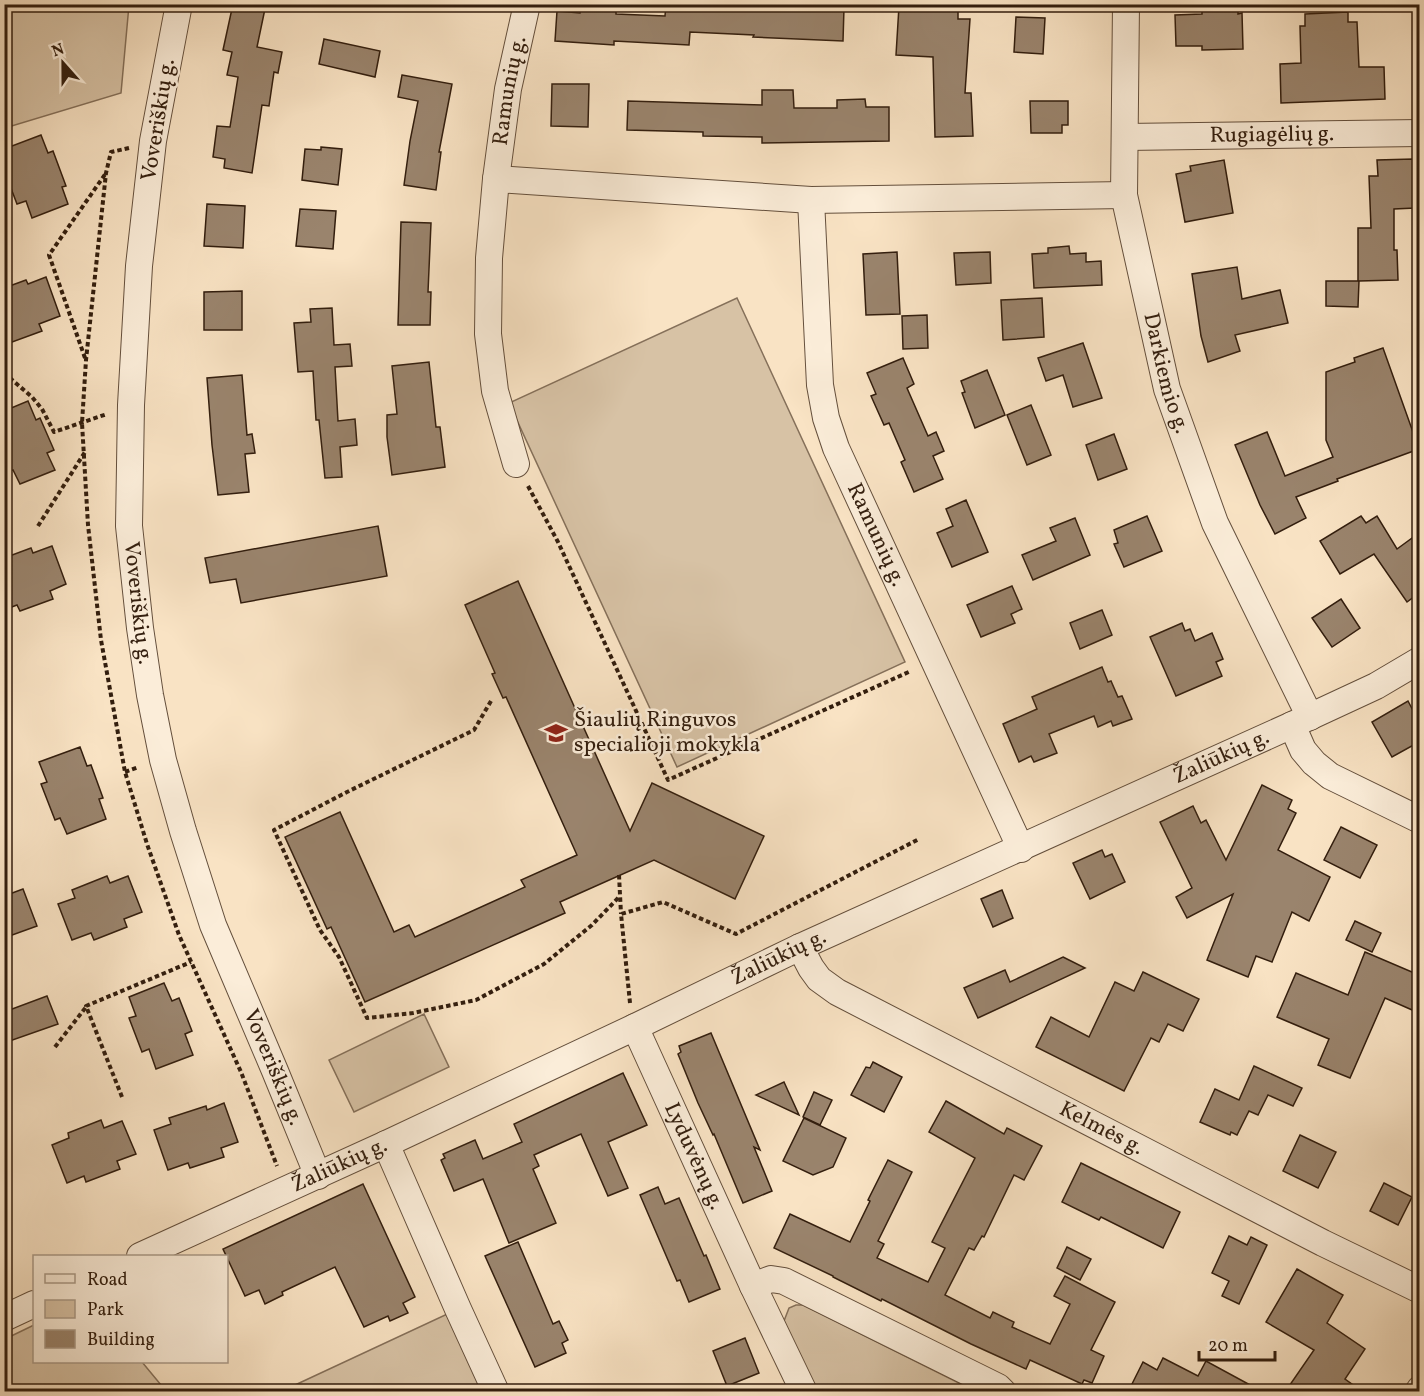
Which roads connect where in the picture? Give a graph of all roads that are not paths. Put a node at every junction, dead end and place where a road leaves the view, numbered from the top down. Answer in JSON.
{"nodes":[{"id":1,"x":179,"y":4,"type":"edge"},
{"id":2,"x":527,"y":4,"type":"edge"},
{"id":3,"x":1126,"y":4,"type":"edge"},
{"id":4,"x":1419,"y":133,"type":"edge"},
{"id":5,"x":1125,"y":137,"type":"junction"},
{"id":6,"x":496,"y":179,"type":"junction"},
{"id":7,"x":1124,"y":195,"type":"junction"},
{"id":8,"x":811,"y":200,"type":"junction"},
{"id":9,"x":516,"y":464,"type":"road end"},
{"id":10,"x":1419,"y":660,"type":"edge"},
{"id":11,"x":1301,"y":721,"type":"junction"},
{"id":12,"x":1419,"y":820,"type":"edge"},
{"id":13,"x":1021,"y":849,"type":"junction"},
{"id":14,"x":800,"y":947,"type":"junction"},
{"id":15,"x":633,"y":1019,"type":"junction"},
{"id":16,"x":386,"y":1144,"type":"junction"},
{"id":17,"x":318,"y":1176,"type":"junction"},
{"id":18,"x":144,"y":1255,"type":"edge"},
{"id":19,"x":753,"y":1286,"type":"junction"},
{"id":20,"x":1419,"y":1290,"type":"edge"},
{"id":21,"x":33,"y":1304,"type":"edge"},
{"id":22,"x":4,"y":1318,"type":"edge"},
{"id":23,"x":496,"y":1392,"type":"edge"},
{"id":24,"x":804,"y":1392,"type":"edge"},
{"id":25,"x":1003,"y":1392,"type":"edge"}],
"edges":[{"from":1,"to":17,"type":"street","name":"Voveriškių g."},
{"from":2,"to":6,"type":"street","name":"Ramunių g."},
{"from":3,"to":5,"type":"street","name":"Darkiemio g."},
{"from":4,"to":5,"type":"street","name":"Rugiagėlių g."},
{"from":5,"to":7,"type":"street","name":"Darkiemio g."},
{"from":6,"to":8,"type":"street","name":"Ramunių g."},
{"from":6,"to":9,"type":"street","name":"Ramunių g."},
{"from":7,"to":8,"type":"street","name":"Ramunių g."},
{"from":7,"to":11,"type":"street","name":"Darkiemio g."},
{"from":8,"to":13,"type":"street","name":"Ramunių g."},
{"from":10,"to":11,"type":"street","name":"Žaliūkių g."},
{"from":11,"to":12,"type":"street","name":"Darkiemio g."},
{"from":11,"to":13,"type":"street","name":"Žaliūkių g."},
{"from":13,"to":14,"type":"street","name":"Žaliūkių g."},
{"from":14,"to":15,"type":"street","name":"Žaliūkių g."},
{"from":14,"to":20,"type":"street","name":"Kelmės g."},
{"from":15,"to":16,"type":"street","name":"Žaliūkių g."},
{"from":15,"to":19,"type":"street","name":"Lyduvėnų g."},
{"from":16,"to":17,"type":"street","name":"Žaliūkių g."},
{"from":16,"to":23,"type":"street"},
{"from":17,"to":18,"type":"street","name":"Žaliūkių g."},
{"from":19,"to":24,"type":"street","name":"Lyduvėnų g."},
{"from":19,"to":25,"type":"street"},
{"from":21,"to":22,"type":"street"}]}
